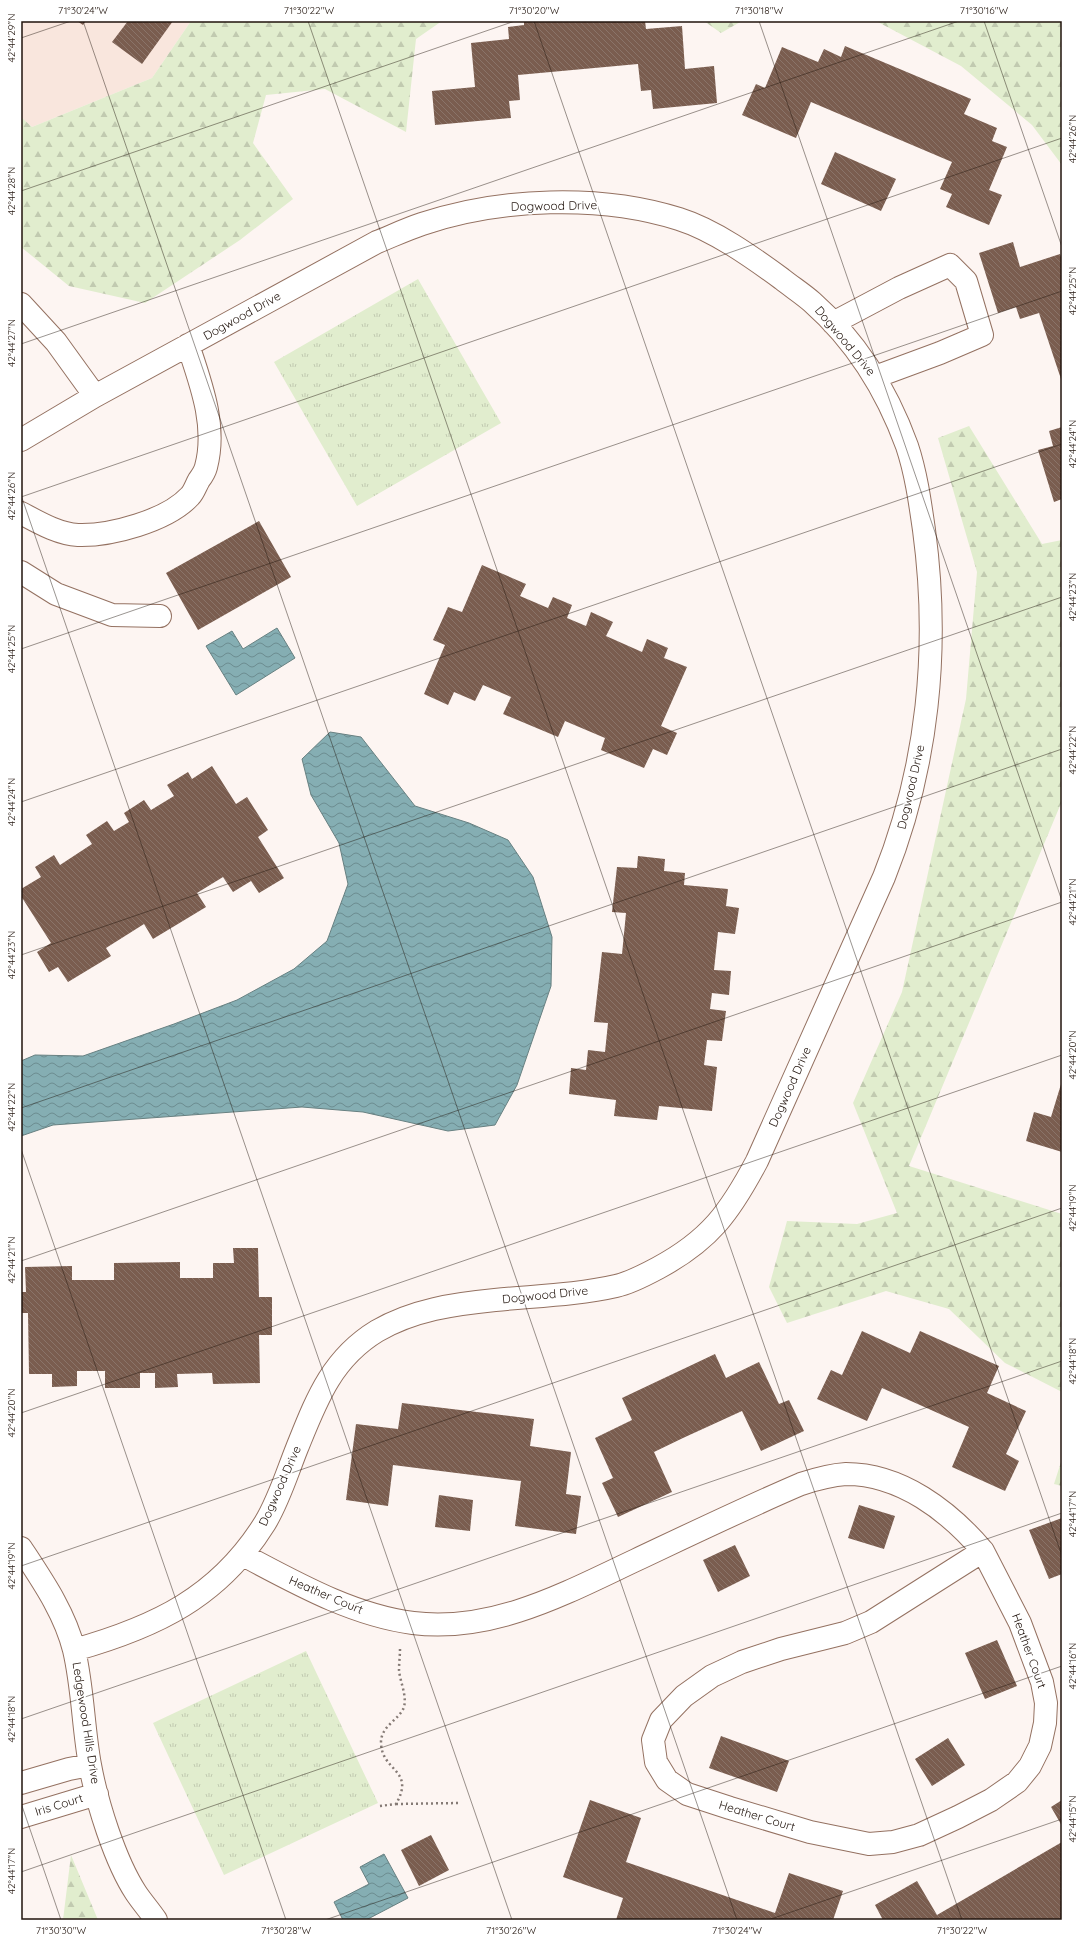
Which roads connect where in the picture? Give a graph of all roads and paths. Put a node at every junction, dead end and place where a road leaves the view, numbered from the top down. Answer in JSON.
{"nodes":[{"id":1,"x":21,"y":304,"type":"edge"},
{"id":2,"x":833,"y":323,"type":"junction"},
{"id":3,"x":188,"y":345,"type":"junction"},
{"id":4,"x":875,"y":377,"type":"junction"},
{"id":5,"x":95,"y":396,"type":"junction"},
{"id":6,"x":21,"y":440,"type":"edge"},
{"id":7,"x":21,"y":513,"type":"edge"},
{"id":8,"x":21,"y":572,"type":"edge"},
{"id":9,"x":160,"y":616,"type":"dead end"},
{"id":10,"x":21,"y":1548,"type":"edge"},
{"id":11,"x":982,"y":1552,"type":"junction"},
{"id":12,"x":243,"y":1555,"type":"junction"},
{"id":13,"x":400,"y":1648,"type":"dead end"},
{"id":14,"x":74,"y":1650,"type":"junction"},
{"id":15,"x":90,"y":1765,"type":"junction"},
{"id":16,"x":21,"y":1783,"type":"edge"},
{"id":17,"x":97,"y":1794,"type":"junction"},
{"id":18,"x":459,"y":1803,"type":"dead end"},
{"id":19,"x":396,"y":1804,"type":"junction"},
{"id":20,"x":380,"y":1806,"type":"dead end"},
{"id":21,"x":21,"y":1817,"type":"edge"},
{"id":22,"x":156,"y":1920,"type":"edge"}],
"edges":[{"from":1,"to":5,"type":"street"},
{"from":2,"to":3,"type":"street","name":"Dogwood Drive"},
{"from":2,"to":4,"type":"street","name":"Dogwood Drive"},
{"from":2,"to":4,"type":"street"},
{"from":3,"to":5,"type":"street","name":"Dogwood Drive"},
{"from":3,"to":7,"type":"street"},
{"from":4,"to":12,"type":"street","name":"Dogwood Drive"},
{"from":5,"to":6,"type":"street"},
{"from":8,"to":9,"type":"street"},
{"from":10,"to":14,"type":"street","name":"Ledgewood Hills Drive"},
{"from":11,"to":11,"type":"street","name":"Heather Court"},
{"from":11,"to":12,"type":"street","name":"Heather Court"},
{"from":12,"to":14,"type":"street","name":"Dogwood Drive"},
{"from":13,"to":19,"type":"path"},
{"from":14,"to":15,"type":"street","name":"Ledgewood Hills Drive"},
{"from":15,"to":16,"type":"street"},
{"from":15,"to":17,"type":"street","name":"Ledgewood Hills Drive"},
{"from":17,"to":21,"type":"street","name":"Iris Court"},
{"from":17,"to":22,"type":"street","name":"Ledgewood Hills Drive"},
{"from":18,"to":19,"type":"path"},
{"from":19,"to":20,"type":"path"}]}
